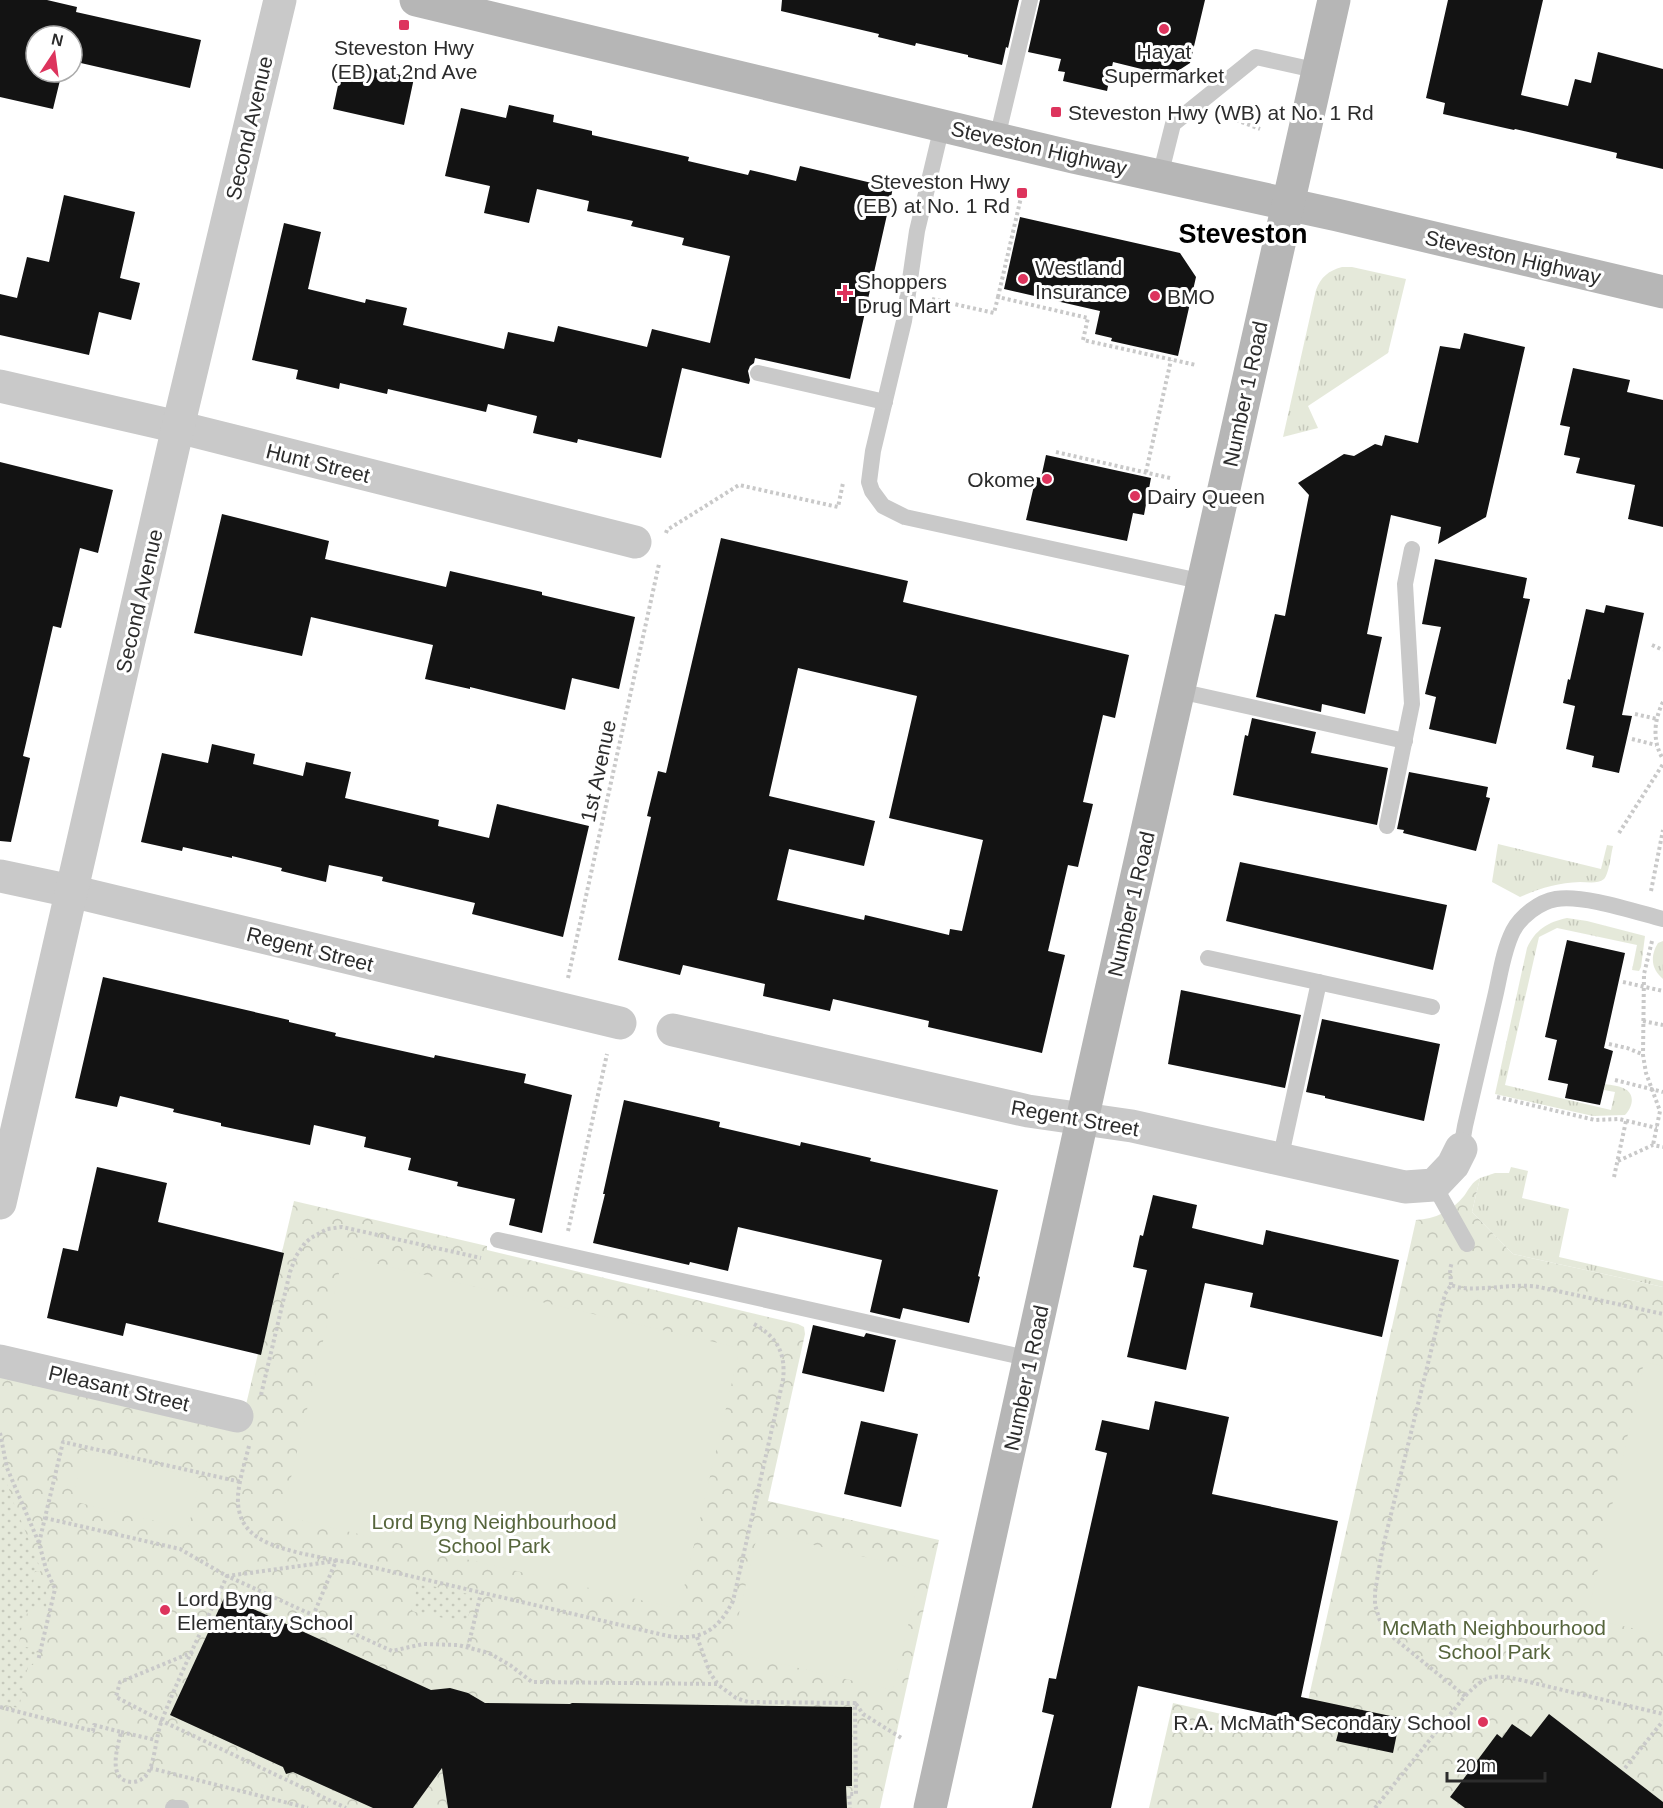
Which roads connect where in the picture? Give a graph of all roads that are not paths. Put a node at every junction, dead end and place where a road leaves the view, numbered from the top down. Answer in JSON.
{"nodes":[{"id":1,"x":280,"y":0,"type":"edge"},
{"id":2,"x":416,"y":0,"type":"edge"},
{"id":3,"x":1030,"y":0,"type":"edge"},
{"id":4,"x":1334,"y":0,"type":"edge"},
{"id":5,"x":1319,"y":71,"type":"junction"},
{"id":6,"x":942,"y":126,"type":"junction"},
{"id":7,"x":997,"y":138,"type":"junction"},
{"id":8,"x":1160,"y":176,"type":"junction"},
{"id":9,"x":1288,"y":205,"type":"junction"},
{"id":10,"x":1663,"y":292,"type":"edge"},
{"id":11,"x":758,"y":373,"type":"dead end"},
{"id":12,"x":0,"y":386,"type":"edge"},
{"id":13,"x":885,"y":402,"type":"junction"},
{"id":14,"x":178,"y":427,"type":"junction"},
{"id":15,"x":654,"y":547,"type":"road end"},
{"id":16,"x":1412,"y":549,"type":"dead end"},
{"id":17,"x":1204,"y":582,"type":"junction"},
{"id":18,"x":1179,"y":691,"type":"junction"},
{"id":19,"x":1405,"y":741,"type":"junction"},
{"id":20,"x":1387,"y":826,"type":"dead end"},
{"id":21,"x":0,"y":876,"type":"edge"},
{"id":22,"x":71,"y":891,"type":"junction"},
{"id":23,"x":1655,"y":917,"type":"edge"},
{"id":24,"x":1208,"y":958,"type":"dead end"},
{"id":25,"x":1319,"y":982,"type":"junction"},
{"id":26,"x":1432,"y":1006,"type":"dead end"},
{"id":27,"x":617,"y":1022,"type":"road end"},
{"id":28,"x":673,"y":1030,"type":"dead end"},
{"id":29,"x":1083,"y":1119,"type":"junction"},
{"id":30,"x":1461,"y":1149,"type":"joint"},
{"id":31,"x":1280,"y":1160,"type":"junction"},
{"id":32,"x":1434,"y":1185,"type":"junction"},
{"id":33,"x":0,"y":1203,"type":"edge"},
{"id":34,"x":498,"y":1240,"type":"dead end"},
{"id":35,"x":1467,"y":1244,"type":"dead end"},
{"id":36,"x":1030,"y":1359,"type":"junction"},
{"id":37,"x":0,"y":1361,"type":"edge"},
{"id":38,"x":249,"y":1419,"type":"road end"},
{"id":39,"x":173,"y":1808,"type":"edge"},
{"id":40,"x":181,"y":1808,"type":"edge"},
{"id":41,"x":930,"y":1808,"type":"edge"}],
"edges":[{"from":1,"to":14,"type":"street","name":"Second Avenue"},
{"from":2,"to":6,"type":"street","name":"Steveston Highway"},
{"from":3,"to":7,"type":"lane"},
{"from":4,"to":5,"type":"street","name":"Number 1 Road"},
{"from":5,"to":8,"type":"lane"},
{"from":5,"to":9,"type":"street","name":"Number 1 Road"},
{"from":6,"to":7,"type":"street","name":"Steveston Highway"},
{"from":6,"to":13,"type":"lane"},
{"from":7,"to":8,"type":"street","name":"Steveston Highway"},
{"from":8,"to":9,"type":"street","name":"Steveston Highway"},
{"from":9,"to":10,"type":"street","name":"Steveston Highway"},
{"from":9,"to":17,"type":"street","name":"Number 1 Road"},
{"from":11,"to":13,"type":"lane"},
{"from":12,"to":14,"type":"street","name":"Hunt Street"},
{"from":13,"to":17,"type":"lane"},
{"from":14,"to":15,"type":"street","name":"Hunt Street"},
{"from":14,"to":22,"type":"street","name":"Second Avenue"},
{"from":16,"to":19,"type":"lane"},
{"from":17,"to":18,"type":"street","name":"Number 1 Road"},
{"from":18,"to":19,"type":"lane"},
{"from":18,"to":29,"type":"street","name":"Number 1 Road"},
{"from":19,"to":20,"type":"lane"},
{"from":21,"to":22,"type":"street","name":"Regent Street"},
{"from":22,"to":27,"type":"street","name":"Regent Street"},
{"from":22,"to":33,"type":"street","name":"Second Avenue"},
{"from":23,"to":30,"type":"lane"},
{"from":24,"to":25,"type":"lane"},
{"from":25,"to":26,"type":"lane"},
{"from":25,"to":31,"type":"lane"},
{"from":28,"to":29,"type":"street","name":"Regent Street"},
{"from":29,"to":31,"type":"street","name":"Regent Street"},
{"from":29,"to":36,"type":"street","name":"Number 1 Road"},
{"from":30,"to":32,"type":"street"},
{"from":31,"to":32,"type":"street","name":"Regent Street"},
{"from":32,"to":35,"type":"lane"},
{"from":34,"to":36,"type":"lane"},
{"from":36,"to":41,"type":"street","name":"Number 1 Road"},
{"from":37,"to":38,"type":"street","name":"Pleasant Street"},
{"from":39,"to":40,"type":"lane"}]}
